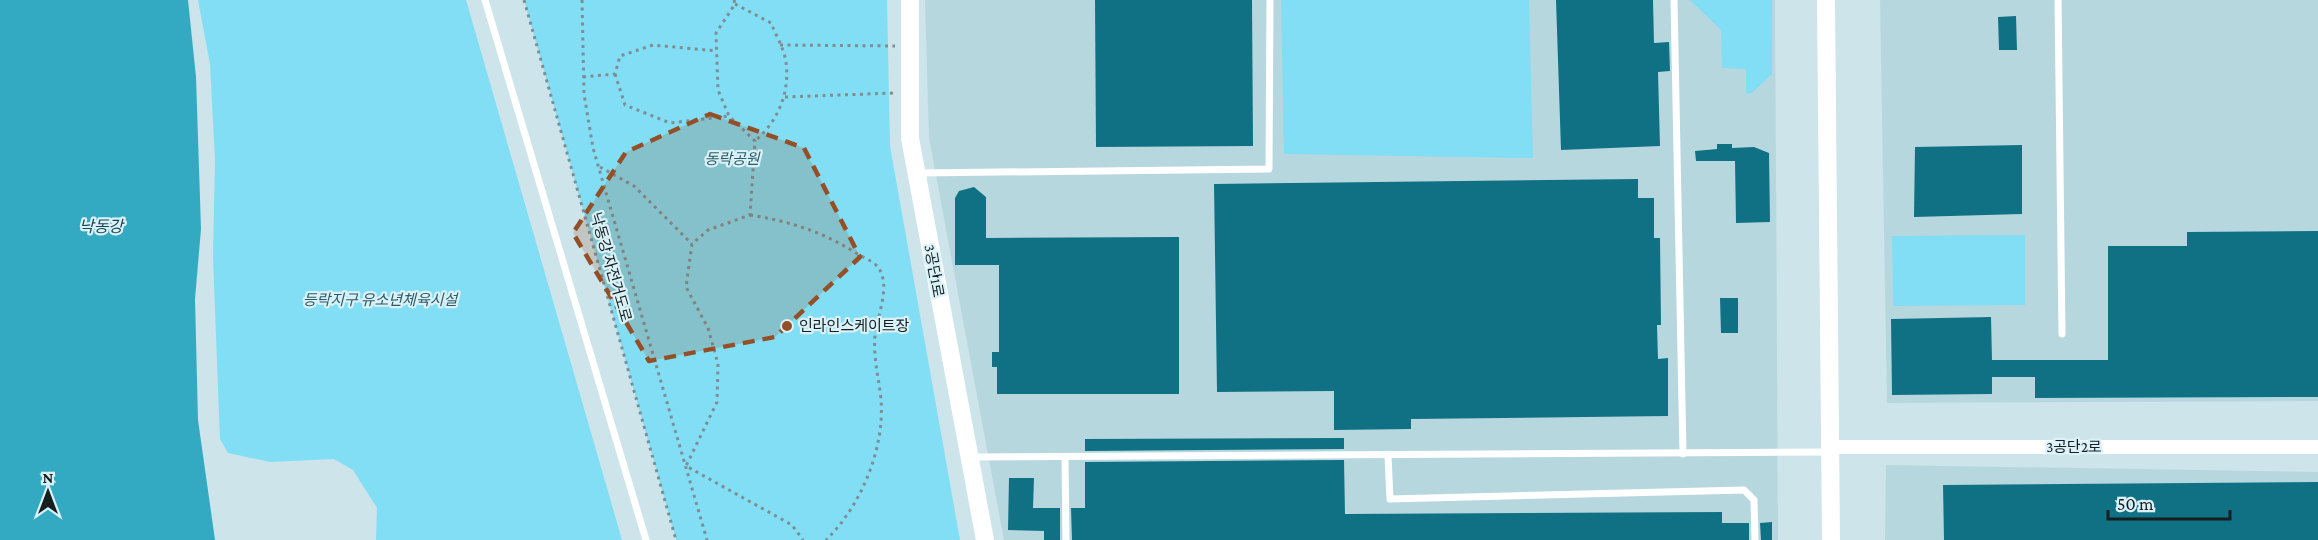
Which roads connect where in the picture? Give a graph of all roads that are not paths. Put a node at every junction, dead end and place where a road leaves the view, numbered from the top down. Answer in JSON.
{"nodes":[{"id":1,"x":485,"y":0,"type":"edge"},
{"id":2,"x":910,"y":0,"type":"edge"},
{"id":3,"x":1270,"y":0,"type":"edge"},
{"id":4,"x":1674,"y":0,"type":"edge"},
{"id":5,"x":1826,"y":0,"type":"edge"},
{"id":6,"x":2058,"y":0,"type":"edge"},
{"id":7,"x":916,"y":173,"type":"junction"},
{"id":8,"x":2062,"y":334,"type":"dead end"},
{"id":9,"x":2318,"y":447,"type":"edge"},
{"id":10,"x":1830,"y":449,"type":"junction"},
{"id":11,"x":1683,"y":454,"type":"junction"},
{"id":12,"x":1388,"y":456,"type":"junction"},
{"id":13,"x":969,"y":457,"type":"junction"},
{"id":14,"x":1065,"y":458,"type":"junction"},
{"id":15,"x":646,"y":540,"type":"edge"},
{"id":16,"x":985,"y":540,"type":"edge"},
{"id":17,"x":1066,"y":540,"type":"edge"},
{"id":18,"x":1755,"y":540,"type":"edge"},
{"id":19,"x":1831,"y":540,"type":"edge"}],
"edges":[{"from":1,"to":15,"type":"lane"},
{"from":2,"to":7,"type":"street","name":"3공단1로"},
{"from":3,"to":7,"type":"lane"},
{"from":4,"to":11,"type":"lane"},
{"from":5,"to":10,"type":"street"},
{"from":6,"to":8,"type":"lane"},
{"from":7,"to":13,"type":"street","name":"3공단1로"},
{"from":9,"to":10,"type":"street","name":"3공단2로"},
{"from":10,"to":11,"type":"lane"},
{"from":10,"to":19,"type":"street"},
{"from":11,"to":12,"type":"lane"},
{"from":12,"to":14,"type":"lane"},
{"from":12,"to":18,"type":"lane"},
{"from":13,"to":14,"type":"lane"},
{"from":13,"to":16,"type":"street","name":"3공단1로"},
{"from":14,"to":17,"type":"lane"}]}
